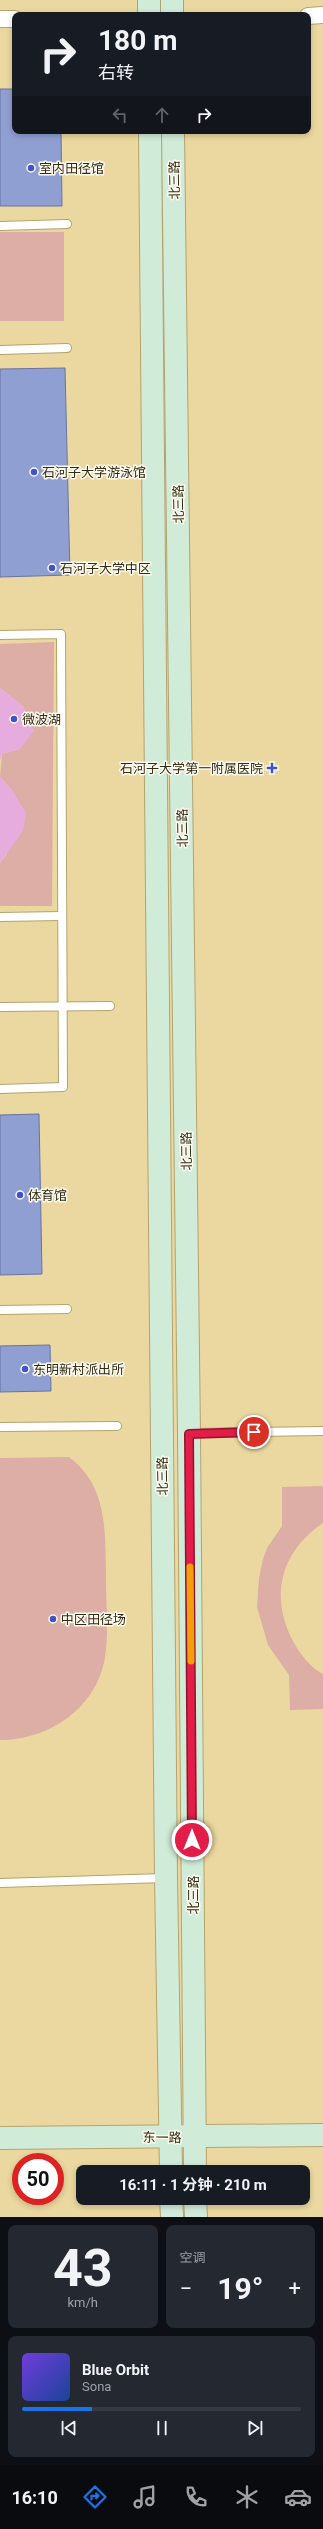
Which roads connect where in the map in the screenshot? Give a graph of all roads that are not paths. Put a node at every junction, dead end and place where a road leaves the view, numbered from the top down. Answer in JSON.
{"nodes":[{"id":1,"x":149,"y":0,"type":"edge"},
{"id":2,"x":172,"y":0,"type":"edge"},
{"id":3,"x":149,"y":12,"type":"edge"},
{"id":4,"x":172,"y":12,"type":"edge"},
{"id":5,"x":323,"y":15,"type":"edge"},
{"id":6,"x":311,"y":16,"type":"edge"},
{"id":7,"x":0,"y":19,"type":"edge"},
{"id":8,"x":12,"y":19,"type":"edge"},
{"id":9,"x":150,"y":134,"type":"edge"},
{"id":10,"x":173,"y":134,"type":"edge"},
{"id":11,"x":67,"y":224,"type":"dead end"},
{"id":12,"x":0,"y":226,"type":"edge"},
{"id":13,"x":67,"y":348,"type":"dead end"},
{"id":14,"x":0,"y":350,"type":"edge"},
{"id":15,"x":0,"y":635,"type":"edge"},
{"id":16,"x":62,"y":916,"type":"junction"},
{"id":17,"x":0,"y":917,"type":"edge"},
{"id":18,"x":0,"y":1006,"type":"edge"},
{"id":19,"x":63,"y":1006,"type":"junction"},
{"id":20,"x":110,"y":1006,"type":"dead end"},
{"id":21,"x":0,"y":1089,"type":"edge"},
{"id":22,"x":67,"y":1309,"type":"dead end"},
{"id":23,"x":0,"y":1310,"type":"edge"},
{"id":24,"x":117,"y":1426,"type":"dead end"},
{"id":25,"x":0,"y":1427,"type":"edge"},
{"id":26,"x":323,"y":1431,"type":"edge"},
{"id":27,"x":189,"y":1434,"type":"junction"},
{"id":28,"x":166,"y":1878,"type":"junction"},
{"id":29,"x":0,"y":1883,"type":"edge"},
{"id":30,"x":323,"y":2135,"type":"edge"},
{"id":31,"x":171,"y":2137,"type":"junction"},
{"id":32,"x":0,"y":2138,"type":"edge"},
{"id":33,"x":194,"y":2138,"type":"junction"},
{"id":34,"x":171,"y":2165,"type":"edge"},
{"id":35,"x":195,"y":2165,"type":"edge"},
{"id":36,"x":172,"y":2205,"type":"edge"},
{"id":37,"x":195,"y":2205,"type":"edge"},
{"id":38,"x":172,"y":2217,"type":"edge"},
{"id":39,"x":196,"y":2217,"type":"edge"}],
"edges":[{"from":1,"to":3,"type":"main road"},
{"from":2,"to":4,"type":"main road"},
{"from":5,"to":6,"type":"street"},
{"from":7,"to":8,"type":"street"},
{"from":9,"to":28,"type":"main road","name":"北三路"},
{"from":10,"to":27,"type":"main road","name":"北三路"},
{"from":11,"to":12,"type":"lane"},
{"from":13,"to":14,"type":"lane"},
{"from":15,"to":16,"type":"lane"},
{"from":16,"to":17,"type":"lane"},
{"from":16,"to":19,"type":"lane"},
{"from":18,"to":19,"type":"lane"},
{"from":19,"to":20,"type":"lane"},
{"from":19,"to":21,"type":"lane"},
{"from":22,"to":23,"type":"lane"},
{"from":24,"to":25,"type":"lane"},
{"from":26,"to":27,"type":"lane"},
{"from":27,"to":33,"type":"main road","name":"北三路"},
{"from":28,"to":29,"type":"lane"},
{"from":28,"to":31,"type":"main road","name":"北三路"},
{"from":30,"to":33,"type":"main road","name":"东一路"},
{"from":31,"to":32,"type":"main road","name":"东一路"},
{"from":31,"to":33,"type":"main road","name":"东一路"},
{"from":31,"to":34,"type":"main road","name":"北三路"},
{"from":33,"to":35,"type":"main road","name":"北三路"},
{"from":36,"to":38,"type":"main road"},
{"from":37,"to":39,"type":"main road"}]}
